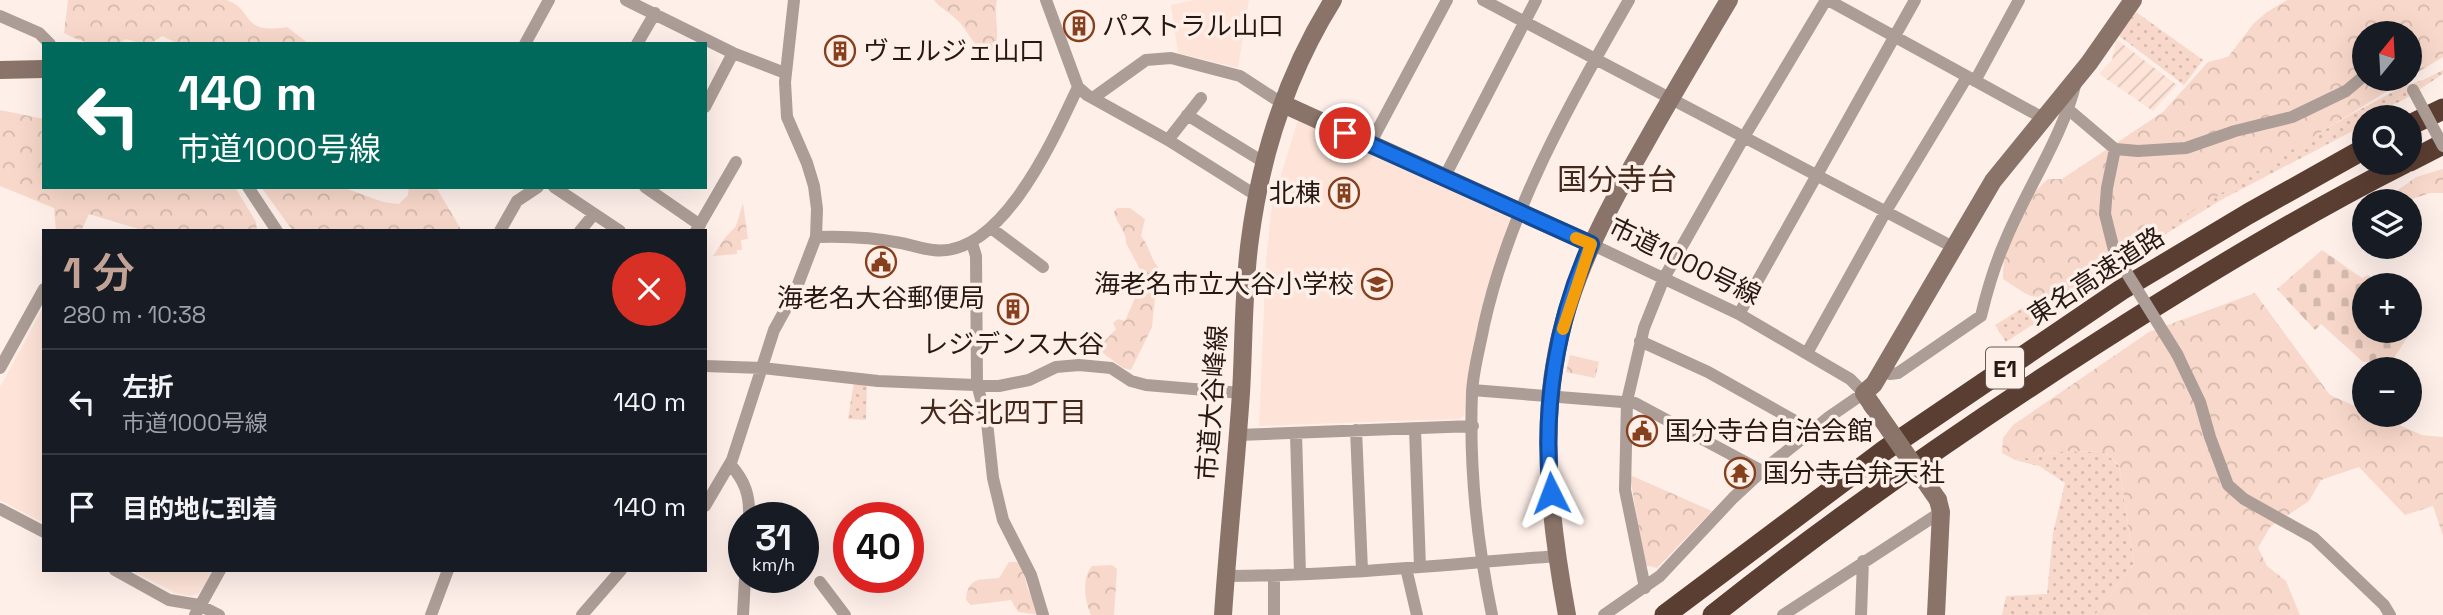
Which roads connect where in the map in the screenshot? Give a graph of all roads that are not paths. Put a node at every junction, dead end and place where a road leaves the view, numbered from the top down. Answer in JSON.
{"nodes":[{"id":1,"x":549,"y":0,"type":"edge"},
{"id":2,"x":794,"y":0,"type":"edge"},
{"id":3,"x":1046,"y":0,"type":"edge"},
{"id":4,"x":1333,"y":0,"type":"edge"},
{"id":5,"x":1447,"y":0,"type":"edge"},
{"id":6,"x":1483,"y":0,"type":"edge"},
{"id":7,"x":1535,"y":0,"type":"edge"},
{"id":8,"x":1629,"y":0,"type":"edge"},
{"id":9,"x":1729,"y":0,"type":"edge"},
{"id":10,"x":1827,"y":0,"type":"edge"},
{"id":11,"x":1915,"y":0,"type":"edge"},
{"id":12,"x":2019,"y":0,"type":"edge"},
{"id":13,"x":2133,"y":0,"type":"edge"},
{"id":14,"x":634,"y":2,"type":"edge"},
{"id":15,"x":655,"y":13,"type":"junction"},
{"id":16,"x":0,"y":16,"type":"edge"},
{"id":17,"x":1523,"y":22,"type":"junction"},
{"id":18,"x":1895,"y":37,"type":"junction"},
{"id":19,"x":48,"y":42,"type":"edge"},
{"id":20,"x":525,"y":42,"type":"edge"},
{"id":21,"x":638,"y":42,"type":"edge"},
{"id":22,"x":733,"y":53,"type":"junction"},
{"id":23,"x":1595,"y":59,"type":"junction"},
{"id":24,"x":42,"y":68,"type":"edge"},
{"id":25,"x":0,"y":70,"type":"edge"},
{"id":26,"x":785,"y":73,"type":"junction"},
{"id":27,"x":2077,"y":78,"type":"junction"},
{"id":28,"x":1971,"y":79,"type":"junction"},
{"id":29,"x":2352,"y":85,"type":"edge"},
{"id":30,"x":1078,"y":87,"type":"junction"},
{"id":31,"x":2414,"y":91,"type":"edge"},
{"id":32,"x":1201,"y":98,"type":"dead end"},
{"id":33,"x":1093,"y":99,"type":"junction"},
{"id":34,"x":1670,"y":99,"type":"junction"},
{"id":35,"x":707,"y":103,"type":"edge"},
{"id":36,"x":1283,"y":104,"type":"junction"},
{"id":37,"x":2443,"y":109,"type":"edge"},
{"id":38,"x":2069,"y":110,"type":"junction"},
{"id":39,"x":1187,"y":115,"type":"junction"},
{"id":40,"x":2043,"y":118,"type":"junction"},
{"id":41,"x":2422,"y":119,"type":"edge"},
{"id":42,"x":1744,"y":137,"type":"junction"},
{"id":43,"x":1168,"y":140,"type":"junction"},
{"id":44,"x":1370,"y":144,"type":"junction"},
{"id":45,"x":2443,"y":145,"type":"edge"},
{"id":46,"x":2115,"y":149,"type":"junction"},
{"id":47,"x":2422,"y":155,"type":"edge"},
{"id":48,"x":2352,"y":156,"type":"edge"},
{"id":49,"x":736,"y":162,"type":"dead end"},
{"id":50,"x":1265,"y":163,"type":"junction"},
{"id":51,"x":1817,"y":174,"type":"junction"},
{"id":52,"x":2384,"y":175,"type":"edge"},
{"id":53,"x":1444,"y":178,"type":"junction"},
{"id":54,"x":249,"y":189,"type":"edge"},
{"id":55,"x":535,"y":189,"type":"edge"},
{"id":56,"x":557,"y":189,"type":"edge"},
{"id":57,"x":652,"y":189,"type":"edge"},
{"id":58,"x":1257,"y":196,"type":"junction"},
{"id":59,"x":1518,"y":211,"type":"junction"},
{"id":60,"x":1886,"y":211,"type":"junction"},
{"id":61,"x":594,"y":214,"type":"junction"},
{"id":62,"x":698,"y":228,"type":"edge"},
{"id":63,"x":991,"y":228,"type":"junction"},
{"id":64,"x":276,"y":229,"type":"edge"},
{"id":65,"x":500,"y":229,"type":"edge"},
{"id":66,"x":582,"y":229,"type":"edge"},
{"id":67,"x":617,"y":229,"type":"edge"},
{"id":68,"x":816,"y":237,"type":"junction"},
{"id":69,"x":972,"y":243,"type":"junction"},
{"id":70,"x":1591,"y":244,"type":"junction"},
{"id":71,"x":1953,"y":247,"type":"junction"},
{"id":72,"x":1043,"y":267,"type":"dead end"},
{"id":73,"x":1664,"y":278,"type":"junction"},
{"id":74,"x":42,"y":293,"type":"edge"},
{"id":75,"x":1739,"y":314,"type":"junction"},
{"id":76,"x":1640,"y":341,"type":"junction"},
{"id":77,"x":1807,"y":353,"type":"junction"},
{"id":78,"x":707,"y":362,"type":"edge"},
{"id":79,"x":0,"y":368,"type":"edge"},
{"id":80,"x":762,"y":368,"type":"junction"},
{"id":81,"x":1883,"y":369,"type":"junction"},
{"id":82,"x":977,"y":384,"type":"junction"},
{"id":83,"x":1472,"y":390,"type":"junction"},
{"id":84,"x":1241,"y":393,"type":"junction"},
{"id":85,"x":1551,"y":396,"type":"junction"},
{"id":86,"x":1868,"y":399,"type":"junction"},
{"id":87,"x":1627,"y":401,"type":"junction"},
{"id":88,"x":1473,"y":426,"type":"junction"},
{"id":89,"x":1415,"y":429,"type":"junction"},
{"id":90,"x":1356,"y":430,"type":"junction"},
{"id":91,"x":1813,"y":431,"type":"junction"},
{"id":92,"x":1296,"y":433,"type":"junction"},
{"id":93,"x":1238,"y":435,"type":"junction"},
{"id":94,"x":730,"y":464,"type":"junction"},
{"id":95,"x":1762,"y":471,"type":"junction"},
{"id":96,"x":749,"y":502,"type":"edge"},
{"id":97,"x":707,"y":503,"type":"edge"},
{"id":98,"x":1940,"y":506,"type":"junction"},
{"id":99,"x":0,"y":509,"type":"edge"},
{"id":100,"x":42,"y":531,"type":"edge"},
{"id":101,"x":1558,"y":556,"type":"junction"},
{"id":102,"x":1481,"y":561,"type":"junction"},
{"id":103,"x":1863,"y":561,"type":"junction"},
{"id":104,"x":1420,"y":567,"type":"junction"},
{"id":105,"x":1406,"y":568,"type":"junction"},
{"id":106,"x":1362,"y":570,"type":"junction"},
{"id":107,"x":119,"y":572,"type":"edge"},
{"id":108,"x":219,"y":572,"type":"edge"},
{"id":109,"x":447,"y":572,"type":"edge"},
{"id":110,"x":619,"y":572,"type":"edge"},
{"id":111,"x":1300,"y":574,"type":"junction"},
{"id":112,"x":1226,"y":576,"type":"junction"},
{"id":113,"x":1275,"y":576,"type":"junction"},
{"id":114,"x":820,"y":582,"type":"dead end"},
{"id":115,"x":1644,"y":588,"type":"junction"},
{"id":116,"x":744,"y":593,"type":"edge"},
{"id":117,"x":197,"y":610,"type":"edge"},
{"id":118,"x":1789,"y":613,"type":"edge"},
{"id":119,"x":219,"y":615,"type":"edge"},
{"id":120,"x":431,"y":615,"type":"edge"},
{"id":121,"x":582,"y":615,"type":"edge"},
{"id":122,"x":743,"y":615,"type":"edge"},
{"id":123,"x":845,"y":615,"type":"edge"},
{"id":124,"x":1043,"y":615,"type":"edge"},
{"id":125,"x":1223,"y":615,"type":"edge"},
{"id":126,"x":1274,"y":615,"type":"edge"},
{"id":127,"x":1416,"y":615,"type":"edge"},
{"id":128,"x":1492,"y":615,"type":"edge"},
{"id":129,"x":1567,"y":615,"type":"edge"},
{"id":130,"x":1604,"y":615,"type":"edge"},
{"id":131,"x":1665,"y":615,"type":"edge"},
{"id":132,"x":1713,"y":615,"type":"edge"},
{"id":133,"x":1861,"y":615,"type":"edge"},
{"id":134,"x":1936,"y":615,"type":"edge"},
{"id":135,"x":2390,"y":615,"type":"edge"}],
"edges":[{"from":1,"to":20,"type":"street"},
{"from":2,"to":26,"type":"street"},
{"from":3,"to":30,"type":"street"},
{"from":4,"to":36,"type":"street","name":"市道大谷峰線"},
{"from":5,"to":44,"type":"street"},
{"from":6,"to":17,"type":"street"},
{"from":7,"to":17,"type":"street"},
{"from":8,"to":23,"type":"street"},
{"from":9,"to":34,"type":"street"},
{"from":10,"to":18,"type":"street"},
{"from":10,"to":42,"type":"street"},
{"from":11,"to":18,"type":"street"},
{"from":12,"to":28,"type":"street"},
{"from":13,"to":27,"type":"street"},
{"from":14,"to":15,"type":"street"},
{"from":15,"to":21,"type":"street"},
{"from":15,"to":22,"type":"street"},
{"from":16,"to":19,"type":"street"},
{"from":17,"to":23,"type":"street"},
{"from":17,"to":53,"type":"street"},
{"from":18,"to":28,"type":"street"},
{"from":18,"to":51,"type":"street"},
{"from":22,"to":26,"type":"street"},
{"from":22,"to":35,"type":"street"},
{"from":23,"to":34,"type":"street"},
{"from":23,"to":59,"type":"street"},
{"from":24,"to":25,"type":"street"},
{"from":26,"to":68,"type":"street"},
{"from":27,"to":38,"type":"street"},
{"from":27,"to":40,"type":"street"},
{"from":28,"to":40,"type":"street"},
{"from":28,"to":60,"type":"street"},
{"from":29,"to":46,"type":"street"},
{"from":30,"to":33,"type":"street"},
{"from":30,"to":63,"type":"street"},
{"from":31,"to":45,"type":"street","bridge":true},
{"from":32,"to":39,"type":"street"},
{"from":33,"to":36,"type":"street"},
{"from":33,"to":43,"type":"street"},
{"from":34,"to":42,"type":"street"},
{"from":34,"to":70,"type":"street"},
{"from":36,"to":44,"type":"street","name":"市道1000号線"},
{"from":36,"to":50,"type":"street","name":"市道大谷峰線"},
{"from":37,"to":41,"type":"highway"},
{"from":38,"to":46,"type":"street"},
{"from":38,"to":81,"type":"street"},
{"from":39,"to":43,"type":"street"},
{"from":39,"to":50,"type":"street"},
{"from":40,"to":71,"type":"street"},
{"from":42,"to":51,"type":"street"},
{"from":42,"to":73,"type":"street"},
{"from":43,"to":58,"type":"street"},
{"from":44,"to":53,"type":"street","name":"市道1000号線"},
{"from":45,"to":47,"type":"highway","number":"E1"},
{"from":46,"to":135,"type":"street","bridge":true},
{"from":48,"to":131,"type":"highway","name":"東名高速道路","number":"E1"},
{"from":49,"to":62,"type":"street"},
{"from":50,"to":58,"type":"street","name":"市道大谷峰線"},
{"from":51,"to":60,"type":"street"},
{"from":51,"to":75,"type":"street"},
{"from":52,"to":132,"type":"highway","number":"E1"},
{"from":53,"to":59,"type":"street","name":"市道1000号線"},
{"from":54,"to":64,"type":"street"},
{"from":55,"to":65,"type":"street"},
{"from":56,"to":61,"type":"street"},
{"from":57,"to":62,"type":"street"},
{"from":58,"to":84,"type":"street","name":"市道大谷峰線"},
{"from":59,"to":70,"type":"street","name":"市道1000号線"},
{"from":59,"to":83,"type":"street"},
{"from":60,"to":71,"type":"street"},
{"from":60,"to":77,"type":"street"},
{"from":61,"to":66,"type":"street"},
{"from":61,"to":67,"type":"street"},
{"from":63,"to":69,"type":"street"},
{"from":63,"to":72,"type":"street"},
{"from":68,"to":69,"type":"street"},
{"from":68,"to":80,"type":"street"},
{"from":69,"to":82,"type":"street"},
{"from":70,"to":73,"type":"street","name":"市道1000号線"},
{"from":70,"to":85,"type":"street"},
{"from":71,"to":81,"type":"street"},
{"from":73,"to":75,"type":"street","name":"市道1000号線"},
{"from":73,"to":76,"type":"street"},
{"from":74,"to":79,"type":"street"},
{"from":75,"to":77,"type":"street","name":"市道1000号線"},
{"from":76,"to":87,"type":"street"},
{"from":76,"to":91,"type":"street"},
{"from":77,"to":86,"type":"street","name":"市道1000号線"},
{"from":78,"to":80,"type":"street"},
{"from":80,"to":82,"type":"street"},
{"from":80,"to":94,"type":"street"},
{"from":81,"to":86,"type":"street"},
{"from":82,"to":84,"type":"street"},
{"from":82,"to":124,"type":"street"},
{"from":83,"to":85,"type":"street"},
{"from":83,"to":88,"type":"street"},
{"from":84,"to":93,"type":"street","name":"市道大谷峰線"},
{"from":85,"to":87,"type":"street"},
{"from":85,"to":101,"type":"street"},
{"from":86,"to":91,"type":"street"},
{"from":86,"to":98,"type":"street","bridge":true},
{"from":87,"to":95,"type":"street"},
{"from":87,"to":115,"type":"street"},
{"from":88,"to":89,"type":"street"},
{"from":88,"to":102,"type":"street"},
{"from":89,"to":90,"type":"street"},
{"from":89,"to":104,"type":"street"},
{"from":90,"to":92,"type":"street"},
{"from":90,"to":106,"type":"street"},
{"from":91,"to":95,"type":"street"},
{"from":92,"to":93,"type":"street"},
{"from":92,"to":111,"type":"street"},
{"from":93,"to":112,"type":"street","name":"市道大谷峰線"},
{"from":94,"to":96,"type":"street"},
{"from":94,"to":97,"type":"street"},
{"from":95,"to":115,"type":"street"},
{"from":98,"to":103,"type":"street"},
{"from":98,"to":134,"type":"street"},
{"from":99,"to":100,"type":"street"},
{"from":101,"to":102,"type":"street"},
{"from":101,"to":129,"type":"street"},
{"from":102,"to":104,"type":"street"},
{"from":102,"to":128,"type":"street"},
{"from":103,"to":118,"type":"street"},
{"from":103,"to":133,"type":"street"},
{"from":104,"to":105,"type":"street"},
{"from":105,"to":106,"type":"street"},
{"from":105,"to":127,"type":"street"},
{"from":106,"to":111,"type":"street"},
{"from":107,"to":117,"type":"street"},
{"from":108,"to":117,"type":"street"},
{"from":109,"to":120,"type":"street"},
{"from":110,"to":121,"type":"street"},
{"from":111,"to":113,"type":"street"},
{"from":112,"to":113,"type":"street"},
{"from":112,"to":125,"type":"street","name":"市道大谷峰線"},
{"from":113,"to":126,"type":"street"},
{"from":114,"to":123,"type":"street"},
{"from":115,"to":130,"type":"street"},
{"from":116,"to":122,"type":"street"},
{"from":117,"to":119,"type":"street"}]}
